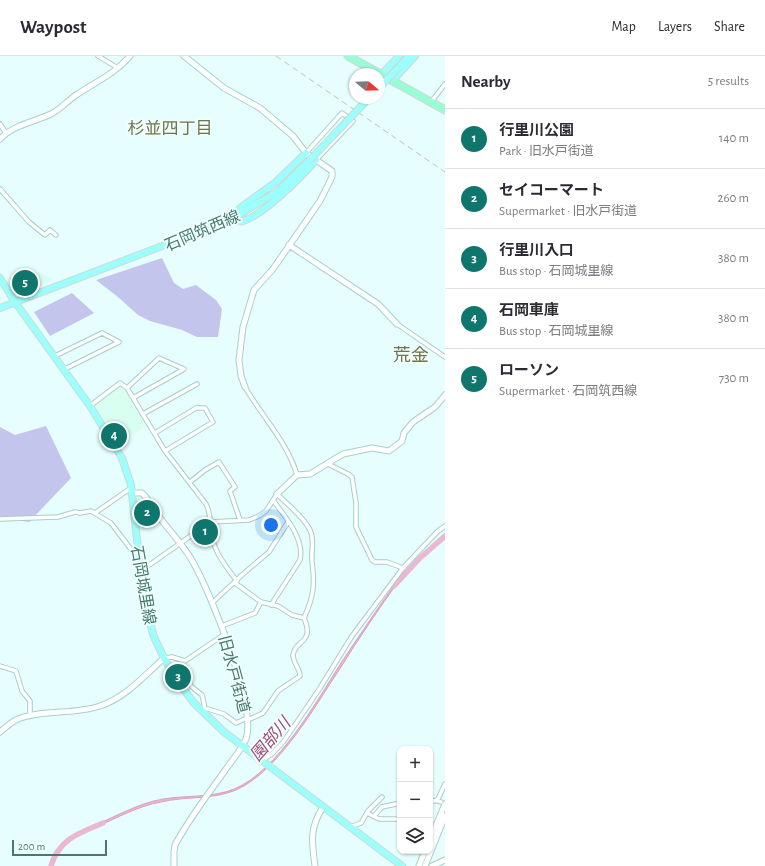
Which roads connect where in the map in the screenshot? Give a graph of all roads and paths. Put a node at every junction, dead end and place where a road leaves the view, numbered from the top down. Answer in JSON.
{"nodes":[{"id":1,"x":98,"y":56,"type":"edge"},
{"id":2,"x":130,"y":56,"type":"edge"},
{"id":3,"x":184,"y":56,"type":"edge"},
{"id":4,"x":348,"y":56,"type":"edge"},
{"id":5,"x":398,"y":56,"type":"edge"},
{"id":6,"x":410,"y":56,"type":"edge"},
{"id":7,"x":118,"y":68,"type":"junction"},
{"id":8,"x":369,"y":68,"type":"edge"},
{"id":9,"x":385,"y":71,"type":"edge"},
{"id":10,"x":385,"y":77,"type":"edge"},
{"id":11,"x":392,"y":80,"type":"junction"},
{"id":12,"x":385,"y":82,"type":"edge"},
{"id":13,"x":445,"y":84,"type":"edge"},
{"id":14,"x":431,"y":102,"type":"junction"},
{"id":15,"x":363,"y":104,"type":"edge"},
{"id":16,"x":445,"y":110,"type":"edge"},
{"id":17,"x":0,"y":124,"type":"edge"},
{"id":18,"x":6,"y":133,"type":"junction"},
{"id":19,"x":0,"y":140,"type":"edge"},
{"id":20,"x":306,"y":153,"type":"junction"},
{"id":21,"x":316,"y":160,"type":"junction"},
{"id":22,"x":0,"y":189,"type":"edge"},
{"id":23,"x":230,"y":220,"type":"junction"},
{"id":24,"x":56,"y":235,"type":"dead end"},
{"id":25,"x":289,"y":245,"type":"junction"},
{"id":26,"x":0,"y":278,"type":"edge"},
{"id":27,"x":15,"y":302,"type":"junction"},
{"id":28,"x":0,"y":308,"type":"edge"},
{"id":29,"x":397,"y":324,"type":"joint"},
{"id":30,"x":55,"y":356,"type":"junction"},
{"id":31,"x":445,"y":357,"type":"edge"},
{"id":32,"x":65,"y":369,"type":"junction"},
{"id":33,"x":197,"y":384,"type":"dead end"},
{"id":34,"x":245,"y":387,"type":"joint"},
{"id":35,"x":127,"y":388,"type":"junction"},
{"id":36,"x":445,"y":395,"type":"edge"},
{"id":37,"x":133,"y":398,"type":"junction"},
{"id":38,"x":90,"y":406,"type":"junction"},
{"id":39,"x":143,"y":414,"type":"junction"},
{"id":40,"x":155,"y":433,"type":"junction"},
{"id":41,"x":165,"y":450,"type":"junction"},
{"id":42,"x":328,"y":464,"type":"junction"},
{"id":43,"x":297,"y":475,"type":"junction"},
{"id":44,"x":190,"y":482,"type":"junction"},
{"id":45,"x":131,"y":490,"type":"junction"},
{"id":46,"x":277,"y":494,"type":"junction"},
{"id":47,"x":273,"y":500,"type":"junction"},
{"id":48,"x":95,"y":513,"type":"junction"},
{"id":49,"x":0,"y":519,"type":"edge"},
{"id":50,"x":240,"y":520,"type":"junction"},
{"id":51,"x":211,"y":522,"type":"junction"},
{"id":52,"x":288,"y":522,"type":"junction"},
{"id":53,"x":445,"y":526,"type":"edge"},
{"id":54,"x":180,"y":544,"type":"junction"},
{"id":55,"x":137,"y":552,"type":"junction"},
{"id":56,"x":139,"y":568,"type":"junction"},
{"id":57,"x":403,"y":568,"type":"junction"},
{"id":58,"x":236,"y":582,"type":"junction"},
{"id":59,"x":261,"y":602,"type":"junction"},
{"id":60,"x":212,"y":603,"type":"junction"},
{"id":61,"x":271,"y":606,"type":"junction"},
{"id":62,"x":304,"y":618,"type":"junction"},
{"id":63,"x":222,"y":626,"type":"junction"},
{"id":64,"x":225,"y":634,"type":"junction"},
{"id":65,"x":164,"y":658,"type":"junction"},
{"id":66,"x":185,"y":661,"type":"junction"},
{"id":67,"x":0,"y":666,"type":"edge"},
{"id":68,"x":179,"y":669,"type":"junction"},
{"id":69,"x":172,"y":673,"type":"junction"},
{"id":70,"x":30,"y":716,"type":"junction"},
{"id":71,"x":247,"y":719,"type":"junction"},
{"id":72,"x":0,"y":732,"type":"edge"},
{"id":73,"x":242,"y":746,"type":"junction"},
{"id":74,"x":262,"y":762,"type":"junction"},
{"id":75,"x":445,"y":784,"type":"edge"},
{"id":76,"x":382,"y":797,"type":"dead end"},
{"id":77,"x":437,"y":800,"type":"junction"},
{"id":78,"x":433,"y":801,"type":"edge"},
{"id":79,"x":443,"y":803,"type":"edge"},
{"id":80,"x":397,"y":804,"type":"edge"},
{"id":81,"x":322,"y":807,"type":"junction"},
{"id":82,"x":367,"y":812,"type":"junction"},
{"id":83,"x":374,"y":816,"type":"junction"},
{"id":84,"x":445,"y":816,"type":"edge"},
{"id":85,"x":397,"y":819,"type":"edge"},
{"id":86,"x":350,"y":827,"type":"junction"},
{"id":87,"x":433,"y":831,"type":"edge"},
{"id":88,"x":425,"y":854,"type":"edge"},
{"id":89,"x":445,"y":860,"type":"edge"},
{"id":90,"x":174,"y":866,"type":"edge"},
{"id":91,"x":315,"y":866,"type":"edge"},
{"id":92,"x":402,"y":866,"type":"edge"},
{"id":93,"x":419,"y":866,"type":"edge"},
{"id":94,"x":425,"y":866,"type":"edge"},
{"id":95,"x":432,"y":866,"type":"edge"}],
"edges":[{"from":1,"to":7,"type":"street"},
{"from":2,"to":7,"type":"street"},
{"from":3,"to":20,"type":"street"},
{"from":4,"to":8,"type":"highway"},
{"from":5,"to":9,"type":"main road"},
{"from":6,"to":11,"type":"main road"},
{"from":6,"to":12,"type":"main road","bridge":true},
{"from":7,"to":18,"type":"street"},
{"from":10,"to":11,"type":"highway"},
{"from":11,"to":14,"type":"highway"},
{"from":13,"to":14,"type":"street"},
{"from":14,"to":16,"type":"highway"},
{"from":15,"to":23,"type":"main road","name":"石岡筑西線","bridge":true},
{"from":17,"to":18,"type":"street"},
{"from":18,"to":19,"type":"street"},
{"from":20,"to":21,"type":"street"},
{"from":20,"to":21,"type":"street"},
{"from":20,"to":23,"type":"main road"},
{"from":21,"to":23,"type":"main road"},
{"from":21,"to":25,"type":"street"},
{"from":22,"to":24,"type":"street"},
{"from":23,"to":27,"type":"main road","name":"石岡筑西線"},
{"from":25,"to":29,"type":"street"},
{"from":25,"to":34,"type":"street"},
{"from":26,"to":27,"type":"main road","name":"石岡城里線"},
{"from":27,"to":28,"type":"main road","name":"石岡筑西線"},
{"from":27,"to":30,"type":"main road","name":"石岡城里線"},
{"from":29,"to":31,"type":"street"},
{"from":30,"to":32,"type":"main road","name":"石岡城里線"},
{"from":30,"to":32,"type":"street"},
{"from":32,"to":38,"type":"main road","name":"石岡城里線"},
{"from":33,"to":39,"type":"street"},
{"from":34,"to":43,"type":"street"},
{"from":35,"to":37,"type":"street"},
{"from":35,"to":37,"type":"street"},
{"from":35,"to":38,"type":"street"},
{"from":36,"to":42,"type":"street"},
{"from":37,"to":39,"type":"street"},
{"from":38,"to":45,"type":"main road","name":"石岡城里線"},
{"from":39,"to":40,"type":"street"},
{"from":40,"to":41,"type":"street"},
{"from":40,"to":41,"type":"street"},
{"from":41,"to":44,"type":"street"},
{"from":42,"to":43,"type":"street"},
{"from":42,"to":57,"type":"street"},
{"from":43,"to":46,"type":"street"},
{"from":44,"to":50,"type":"street"},
{"from":44,"to":51,"type":"street"},
{"from":45,"to":48,"type":"street"},
{"from":45,"to":54,"type":"street","name":"旧水戸街道"},
{"from":45,"to":55,"type":"main road","name":"石岡城里線"},
{"from":46,"to":47,"type":"street"},
{"from":46,"to":62,"type":"street"},
{"from":47,"to":50,"type":"street"},
{"from":47,"to":52,"type":"street"},
{"from":48,"to":49,"type":"street"},
{"from":48,"to":55,"type":"street"},
{"from":50,"to":51,"type":"street"},
{"from":51,"to":54,"type":"street"},
{"from":51,"to":58,"type":"street"},
{"from":52,"to":58,"type":"street"},
{"from":52,"to":61,"type":"street"},
{"from":53,"to":57,"type":"street"},
{"from":54,"to":56,"type":"street"},
{"from":54,"to":60,"type":"street","name":"旧水戸街道"},
{"from":55,"to":56,"type":"main road","name":"石岡城里線"},
{"from":56,"to":65,"type":"main road","name":"石岡城里線"},
{"from":57,"to":74,"type":"street"},
{"from":58,"to":59,"type":"street"},
{"from":58,"to":60,"type":"street"},
{"from":59,"to":61,"type":"street"},
{"from":59,"to":63,"type":"street"},
{"from":60,"to":63,"type":"street","name":"旧水戸街道"},
{"from":61,"to":62,"type":"street"},
{"from":62,"to":71,"type":"street"},
{"from":63,"to":64,"type":"street","name":"旧水戸街道"},
{"from":64,"to":66,"type":"street"},
{"from":64,"to":71,"type":"street","name":"旧水戸街道"},
{"from":65,"to":66,"type":"street"},
{"from":65,"to":69,"type":"main road","name":"石岡城里線"},
{"from":65,"to":70,"type":"street"},
{"from":66,"to":68,"type":"street"},
{"from":67,"to":70,"type":"street"},
{"from":68,"to":69,"type":"street"},
{"from":68,"to":71,"type":"street"},
{"from":69,"to":73,"type":"main road","name":"石岡城里線"},
{"from":70,"to":72,"type":"street"},
{"from":71,"to":73,"type":"street","name":"旧水戸街道"},
{"from":73,"to":74,"type":"main road","name":"石岡城里線"},
{"from":73,"to":90,"type":"street","name":"旧水戸街道"},
{"from":74,"to":81,"type":"main road","name":"石岡城里線"},
{"from":75,"to":77,"type":"street"},
{"from":76,"to":82,"type":"street"},
{"from":77,"to":78,"type":"street"},
{"from":77,"to":79,"type":"street"},
{"from":79,"to":87,"type":"street"},
{"from":80,"to":83,"type":"street"},
{"from":81,"to":86,"type":"main road","name":"石岡城里線"},
{"from":81,"to":91,"type":"street"},
{"from":82,"to":83,"type":"street"},
{"from":82,"to":86,"type":"street"},
{"from":83,"to":85,"type":"street"},
{"from":84,"to":94,"type":"street"},
{"from":86,"to":92,"type":"main road","name":"石岡城里線"},
{"from":88,"to":93,"type":"street"},
{"from":89,"to":95,"type":"street"}]}
